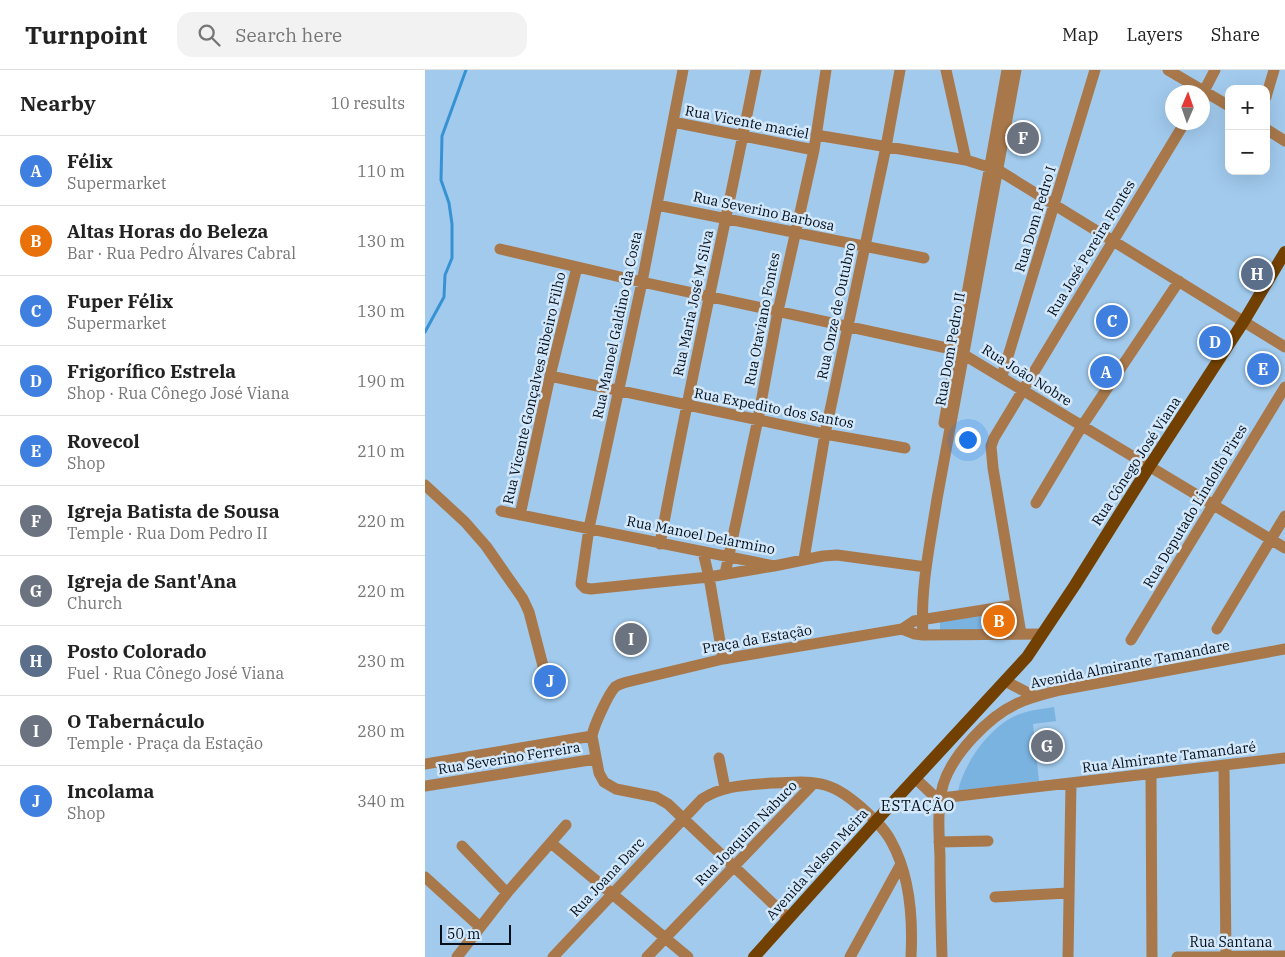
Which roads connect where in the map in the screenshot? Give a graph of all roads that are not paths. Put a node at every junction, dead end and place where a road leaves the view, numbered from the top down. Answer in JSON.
{"nodes":[{"id":1,"x":683,"y":70,"type":"edge"},
{"id":2,"x":756,"y":70,"type":"edge"},
{"id":3,"x":825,"y":70,"type":"edge"},
{"id":4,"x":900,"y":70,"type":"edge"},
{"id":5,"x":946,"y":70,"type":"edge"},
{"id":6,"x":1007,"y":70,"type":"edge"},
{"id":7,"x":1016,"y":70,"type":"edge"},
{"id":8,"x":1095,"y":70,"type":"edge"},
{"id":9,"x":1168,"y":70,"type":"edge"},
{"id":10,"x":1215,"y":70,"type":"edge"},
{"id":11,"x":1274,"y":70,"type":"edge"},
{"id":12,"x":1192,"y":85,"type":"edge"},
{"id":13,"x":1207,"y":85,"type":"edge"},
{"id":14,"x":1270,"y":85,"type":"edge"},
{"id":15,"x":1210,"y":96,"type":"edge"},
{"id":16,"x":1225,"y":104,"type":"edge"},
{"id":17,"x":673,"y":122,"type":"junction"},
{"id":18,"x":1180,"y":130,"type":"edge"},
{"id":19,"x":1268,"y":130,"type":"edge"},
{"id":20,"x":817,"y":136,"type":"junction"},
{"id":21,"x":743,"y":137,"type":"junction"},
{"id":22,"x":1285,"y":141,"type":"edge"},
{"id":23,"x":886,"y":147,"type":"junction"},
{"id":24,"x":814,"y":150,"type":"junction"},
{"id":25,"x":966,"y":160,"type":"junction"},
{"id":26,"x":994,"y":168,"type":"junction"},
{"id":27,"x":657,"y":205,"type":"junction"},
{"id":28,"x":1055,"y":206,"type":"junction"},
{"id":29,"x":727,"y":219,"type":"junction"},
{"id":30,"x":795,"y":233,"type":"junction"},
{"id":31,"x":1113,"y":242,"type":"junction"},
{"id":32,"x":865,"y":247,"type":"junction"},
{"id":33,"x":500,"y":250,"type":"dead end"},
{"id":34,"x":1285,"y":252,"type":"edge"},
{"id":35,"x":923,"y":258,"type":"dead end"},
{"id":36,"x":577,"y":267,"type":"junction"},
{"id":37,"x":1179,"y":281,"type":"junction"},
{"id":38,"x":642,"y":282,"type":"junction"},
{"id":39,"x":709,"y":296,"type":"junction"},
{"id":40,"x":778,"y":311,"type":"junction"},
{"id":41,"x":1244,"y":321,"type":"junction"},
{"id":42,"x":848,"y":326,"type":"junction"},
{"id":43,"x":1285,"y":347,"type":"edge"},
{"id":44,"x":960,"y":352,"type":"junction"},
{"id":45,"x":550,"y":376,"type":"junction"},
{"id":46,"x":1002,"y":376,"type":"junction"},
{"id":47,"x":1285,"y":387,"type":"edge"},
{"id":48,"x":1022,"y":390,"type":"junction"},
{"id":49,"x":618,"y":391,"type":"junction"},
{"id":50,"x":686,"y":406,"type":"junction"},
{"id":51,"x":758,"y":419,"type":"junction"},
{"id":52,"x":1082,"y":426,"type":"junction"},
{"id":53,"x":825,"y":434,"type":"junction"},
{"id":54,"x":905,"y":448,"type":"dead end"},
{"id":55,"x":1149,"y":467,"type":"junction"},
{"id":56,"x":425,"y":485,"type":"edge"},
{"id":57,"x":1036,"y":503,"type":"dead end"},
{"id":58,"x":1213,"y":505,"type":"junction"},
{"id":59,"x":501,"y":512,"type":"dead end"},
{"id":60,"x":520,"y":515,"type":"junction"},
{"id":61,"x":1285,"y":516,"type":"edge"},
{"id":62,"x":589,"y":528,"type":"junction"},
{"id":63,"x":1270,"y":540,"type":"junction"},
{"id":64,"x":660,"y":544,"type":"junction"},
{"id":65,"x":1285,"y":548,"type":"edge"},
{"id":66,"x":703,"y":552,"type":"junction"},
{"id":67,"x":728,"y":557,"type":"junction"},
{"id":68,"x":804,"y":559,"type":"junction"},
{"id":69,"x":774,"y":566,"type":"junction"},
{"id":70,"x":923,"y":566,"type":"junction"},
{"id":71,"x":725,"y":574,"type":"junction"},
{"id":72,"x":709,"y":577,"type":"junction"},
{"id":73,"x":1015,"y":605,"type":"junction"},
{"id":74,"x":918,"y":620,"type":"junction"},
{"id":75,"x":902,"y":629,"type":"junction"},
{"id":76,"x":1217,"y":629,"type":"dead end"},
{"id":77,"x":919,"y":634,"type":"junction"},
{"id":78,"x":1021,"y":634,"type":"junction"},
{"id":79,"x":1042,"y":634,"type":"junction"},
{"id":80,"x":1131,"y":640,"type":"dead end"},
{"id":81,"x":1285,"y":650,"type":"edge"},
{"id":82,"x":723,"y":659,"type":"junction"},
{"id":83,"x":1005,"y":682,"type":"junction"},
{"id":84,"x":549,"y":689,"type":"dead end"},
{"id":85,"x":1034,"y":696,"type":"junction"},
{"id":86,"x":592,"y":736,"type":"junction"},
{"id":87,"x":719,"y":758,"type":"dead end"},
{"id":88,"x":1285,"y":758,"type":"edge"},
{"id":89,"x":596,"y":759,"type":"junction"},
{"id":90,"x":425,"y":764,"type":"edge"},
{"id":91,"x":1223,"y":766,"type":"junction"},
{"id":92,"x":1151,"y":774,"type":"junction"},
{"id":93,"x":915,"y":778,"type":"junction"},
{"id":94,"x":814,"y":783,"type":"junction"},
{"id":95,"x":1071,"y":784,"type":"junction"},
{"id":96,"x":425,"y":786,"type":"edge"},
{"id":97,"x":725,"y":788,"type":"junction"},
{"id":98,"x":941,"y":798,"type":"junction"},
{"id":99,"x":683,"y":818,"type":"junction"},
{"id":100,"x":876,"y":821,"type":"junction"},
{"id":101,"x":566,"y":825,"type":"dead end"},
{"id":102,"x":987,"y":841,"type":"dead end"},
{"id":103,"x":551,"y":842,"type":"junction"},
{"id":104,"x":939,"y":842,"type":"junction"},
{"id":105,"x":462,"y":846,"type":"dead end"},
{"id":106,"x":901,"y":864,"type":"junction"},
{"id":107,"x":734,"y":866,"type":"junction"},
{"id":108,"x":425,"y":877,"type":"edge"},
{"id":109,"x":507,"y":893,"type":"junction"},
{"id":110,"x":1068,"y":893,"type":"junction"},
{"id":111,"x":611,"y":894,"type":"junction"},
{"id":112,"x":995,"y":897,"type":"dead end"},
{"id":113,"x":788,"y":918,"type":"junction"},
{"id":114,"x":480,"y":927,"type":"junction"},
{"id":115,"x":665,"y":939,"type":"junction"},
{"id":116,"x":1227,"y":956,"type":"edge"},
{"id":117,"x":1285,"y":956,"type":"edge"},
{"id":118,"x":457,"y":957,"type":"edge"},
{"id":119,"x":553,"y":957,"type":"edge"},
{"id":120,"x":647,"y":957,"type":"edge"},
{"id":121,"x":688,"y":957,"type":"edge"},
{"id":122,"x":754,"y":957,"type":"edge"},
{"id":123,"x":850,"y":957,"type":"edge"},
{"id":124,"x":911,"y":957,"type":"edge"},
{"id":125,"x":942,"y":957,"type":"edge"},
{"id":126,"x":1068,"y":957,"type":"edge"},
{"id":127,"x":1152,"y":957,"type":"edge"},
{"id":128,"x":1177,"y":957,"type":"edge"}],
"edges":[{"from":1,"to":17,"type":"street","name":"Rua Manoel Galdino da Costa"},
{"from":2,"to":21,"type":"street","name":"Rua Maria José M Silva"},
{"from":3,"to":20,"type":"street","name":"Rua Otaviano Fontes"},
{"from":4,"to":23,"type":"street","name":"Rua Onze de Outubro"},
{"from":5,"to":25,"type":"street"},
{"from":6,"to":26,"type":"street","name":"Rua Dom Pedro II"},
{"from":7,"to":26,"type":"street","name":"Rua Dom Pedro II"},
{"from":8,"to":28,"type":"street","name":"Rua Dom Pedro I"},
{"from":9,"to":12,"type":"street"},
{"from":10,"to":13,"type":"street"},
{"from":11,"to":14,"type":"street"},
{"from":15,"to":16,"type":"street"},
{"from":17,"to":21,"type":"street","name":"Rua Vicente maciel"},
{"from":17,"to":27,"type":"street","name":"Rua Manoel Galdino da Costa"},
{"from":18,"to":31,"type":"street","name":"Rua José Pereira Fontes"},
{"from":19,"to":22,"type":"street"},
{"from":20,"to":23,"type":"street"},
{"from":20,"to":24,"type":"street","name":"Rua Otaviano Fontes"},
{"from":21,"to":24,"type":"street","name":"Rua Vicente maciel"},
{"from":21,"to":29,"type":"street","name":"Rua Maria José M Silva"},
{"from":23,"to":25,"type":"street"},
{"from":23,"to":32,"type":"street","name":"Rua Onze de Outubro"},
{"from":24,"to":30,"type":"street","name":"Rua Otaviano Fontes"},
{"from":25,"to":26,"type":"street"},
{"from":26,"to":28,"type":"street"},
{"from":26,"to":44,"type":"street","name":"Rua Dom Pedro II"},
{"from":27,"to":29,"type":"street","name":"Rua Severino Barbosa"},
{"from":27,"to":38,"type":"street","name":"Rua Manoel Galdino da Costa"},
{"from":28,"to":31,"type":"street"},
{"from":28,"to":46,"type":"street","name":"Rua Dom Pedro I"},
{"from":29,"to":30,"type":"street","name":"Rua Severino Barbosa"},
{"from":29,"to":39,"type":"street","name":"Rua Maria José M Silva"},
{"from":30,"to":32,"type":"street","name":"Rua Severino Barbosa"},
{"from":30,"to":40,"type":"street","name":"Rua Otaviano Fontes"},
{"from":31,"to":37,"type":"street"},
{"from":31,"to":48,"type":"street","name":"Rua José Pereira Fontes"},
{"from":32,"to":35,"type":"street","name":"Rua Severino Barbosa"},
{"from":32,"to":42,"type":"street","name":"Rua Onze de Outubro"},
{"from":33,"to":36,"type":"street","name":"Rua João Nobre"},
{"from":34,"to":41,"type":"main road","name":"Rua Cônego José Viana"},
{"from":36,"to":38,"type":"street","name":"Rua João Nobre"},
{"from":36,"to":45,"type":"street","name":"Rua Vicente Gonçalves Ribeiro Filho"},
{"from":37,"to":41,"type":"street"},
{"from":37,"to":52,"type":"street"},
{"from":38,"to":39,"type":"street","name":"Rua João Nobre"},
{"from":38,"to":49,"type":"street","name":"Rua Manoel Galdino da Costa"},
{"from":39,"to":40,"type":"street","name":"Rua João Nobre"},
{"from":39,"to":50,"type":"street","name":"Rua Maria José M Silva"},
{"from":40,"to":42,"type":"street","name":"Rua João Nobre"},
{"from":40,"to":51,"type":"street","name":"Rua Otaviano Fontes"},
{"from":41,"to":43,"type":"street"},
{"from":41,"to":55,"type":"main road","name":"Rua Cônego José Viana"},
{"from":42,"to":44,"type":"street","name":"Rua João Nobre"},
{"from":42,"to":53,"type":"street","name":"Rua Onze de Outubro"},
{"from":44,"to":46,"type":"street","name":"Rua João Nobre"},
{"from":44,"to":70,"type":"street","name":"Rua Dom Pedro II"},
{"from":45,"to":49,"type":"street","name":"Rua Expedito dos Santos"},
{"from":45,"to":60,"type":"street","name":"Rua Vicente Gonçalves Ribeiro Filho"},
{"from":46,"to":48,"type":"street","name":"Rua João Nobre"},
{"from":47,"to":58,"type":"street","name":"Rua Deputado Lindolfo Pires"},
{"from":48,"to":52,"type":"street","name":"Rua João Nobre"},
{"from":48,"to":73,"type":"street","name":"Rua José Pereira Fontes"},
{"from":49,"to":50,"type":"street","name":"Rua Expedito dos Santos"},
{"from":49,"to":62,"type":"street","name":"Rua Manoel Galdino da Costa"},
{"from":50,"to":51,"type":"street","name":"Rua Expedito dos Santos"},
{"from":50,"to":64,"type":"street","name":"Rua Maria José M Silva"},
{"from":51,"to":53,"type":"street","name":"Rua Expedito dos Santos"},
{"from":51,"to":67,"type":"street","name":"Rua Otaviano Fontes"},
{"from":52,"to":55,"type":"street","name":"Rua João Nobre"},
{"from":52,"to":57,"type":"street"},
{"from":53,"to":54,"type":"street","name":"Rua Expedito dos Santos"},
{"from":53,"to":68,"type":"street","name":"Rua Onze de Outubro"},
{"from":55,"to":58,"type":"street","name":"Rua João Nobre"},
{"from":55,"to":79,"type":"main road","name":"Rua Cônego José Viana"},
{"from":56,"to":84,"type":"street"},
{"from":58,"to":63,"type":"street","name":"Rua João Nobre"},
{"from":58,"to":80,"type":"street","name":"Rua Deputado Lindolfo Pires"},
{"from":59,"to":60,"type":"street","name":"Rua Manoel Delarmino"},
{"from":60,"to":62,"type":"street","name":"Rua Manoel Delarmino"},
{"from":61,"to":63,"type":"street"},
{"from":62,"to":64,"type":"street","name":"Rua Manoel Delarmino"},
{"from":62,"to":72,"type":"street","name":"Rua Manoel Galdino da Costa"},
{"from":63,"to":65,"type":"street","name":"Rua João Nobre"},
{"from":63,"to":76,"type":"street"},
{"from":64,"to":66,"type":"street","name":"Rua Manoel Delarmino"},
{"from":66,"to":67,"type":"street","name":"Rua Manoel Delarmino"},
{"from":66,"to":72,"type":"street"},
{"from":67,"to":69,"type":"street","name":"Rua Manoel Delarmino"},
{"from":67,"to":71,"type":"street","name":"Rua Otaviano Fontes"},
{"from":68,"to":69,"type":"street","name":"Rua Manoel Delarmino"},
{"from":68,"to":70,"type":"street","name":"Rua Manoel Delarmino"},
{"from":69,"to":71,"type":"street"},
{"from":70,"to":74,"type":"street","name":"Rua Dom Pedro II"},
{"from":71,"to":72,"type":"street"},
{"from":72,"to":82,"type":"street"},
{"from":73,"to":74,"type":"street"},
{"from":73,"to":78,"type":"street","name":"Rua José Pereira Fontes"},
{"from":74,"to":75,"type":"street","name":"Praça da Estação"},
{"from":74,"to":77,"type":"street","name":"Rua Dom Pedro II"},
{"from":75,"to":77,"type":"street"},
{"from":75,"to":82,"type":"street","name":"Praça da Estação"},
{"from":77,"to":78,"type":"street"},
{"from":78,"to":79,"type":"street"},
{"from":79,"to":83,"type":"main road","name":"Rua Cônego José Viana"},
{"from":81,"to":85,"type":"street","name":"Avenida Almirante Tamandare"},
{"from":82,"to":86,"type":"street","name":"Praça da Estação"},
{"from":83,"to":85,"type":"street"},
{"from":83,"to":93,"type":"main road","name":"Avenida Nelson Meira"},
{"from":85,"to":98,"type":"street","name":"Avenida Almirante Tamandare"},
{"from":86,"to":89,"type":"street"},
{"from":86,"to":90,"type":"street"},
{"from":87,"to":97,"type":"street"},
{"from":88,"to":91,"type":"street","name":"Rua Almirante Tamandaré"},
{"from":89,"to":96,"type":"street","name":"Rua Severino Ferreira"},
{"from":89,"to":99,"type":"street","name":"Rua Severino Ferreira"},
{"from":91,"to":92,"type":"street","name":"Rua Almirante Tamandaré"},
{"from":91,"to":116,"type":"street"},
{"from":92,"to":95,"type":"street","name":"Rua Almirante Tamandaré"},
{"from":92,"to":127,"type":"street"},
{"from":93,"to":98,"type":"street"},
{"from":93,"to":100,"type":"main road","name":"Avenida Nelson Meira"},
{"from":94,"to":97,"type":"street","name":"Rua Joana Darc"},
{"from":94,"to":100,"type":"street","name":"Rua Joaquim Nabuco"},
{"from":94,"to":107,"type":"street","name":"Rua Joaquim Nabuco"},
{"from":95,"to":98,"type":"street","name":"Rua Almirante Tamandaré"},
{"from":95,"to":110,"type":"street"},
{"from":97,"to":99,"type":"street","name":"Rua Joana Darc"},
{"from":98,"to":104,"type":"street","name":"Avenida Almirante Tamandare"},
{"from":99,"to":107,"type":"street"},
{"from":99,"to":111,"type":"street","name":"Rua Joana Darc"},
{"from":100,"to":106,"type":"street","name":"Rua Joaquim Nabuco"},
{"from":100,"to":113,"type":"main road","name":"Avenida Nelson Meira"},
{"from":101,"to":103,"type":"street"},
{"from":102,"to":104,"type":"street"},
{"from":103,"to":109,"type":"street"},
{"from":103,"to":111,"type":"street"},
{"from":104,"to":125,"type":"street","name":"Avenida Almirante Tamandare"},
{"from":105,"to":109,"type":"street"},
{"from":106,"to":123,"type":"street"},
{"from":106,"to":124,"type":"street","name":"Rua Joaquim Nabuco"},
{"from":107,"to":113,"type":"street"},
{"from":107,"to":115,"type":"street","name":"Rua Joaquim Nabuco"},
{"from":108,"to":114,"type":"street"},
{"from":109,"to":114,"type":"street"},
{"from":110,"to":112,"type":"street"},
{"from":110,"to":126,"type":"street"},
{"from":111,"to":115,"type":"street"},
{"from":111,"to":119,"type":"street","name":"Rua Joana Darc"},
{"from":113,"to":122,"type":"main road","name":"Avenida Nelson Meira"},
{"from":114,"to":118,"type":"street"},
{"from":115,"to":120,"type":"street","name":"Rua Joaquim Nabuco"},
{"from":115,"to":121,"type":"street"},
{"from":116,"to":117,"type":"street","name":"Rua Santana"},
{"from":116,"to":128,"type":"street","name":"Rua Santana"}]}
